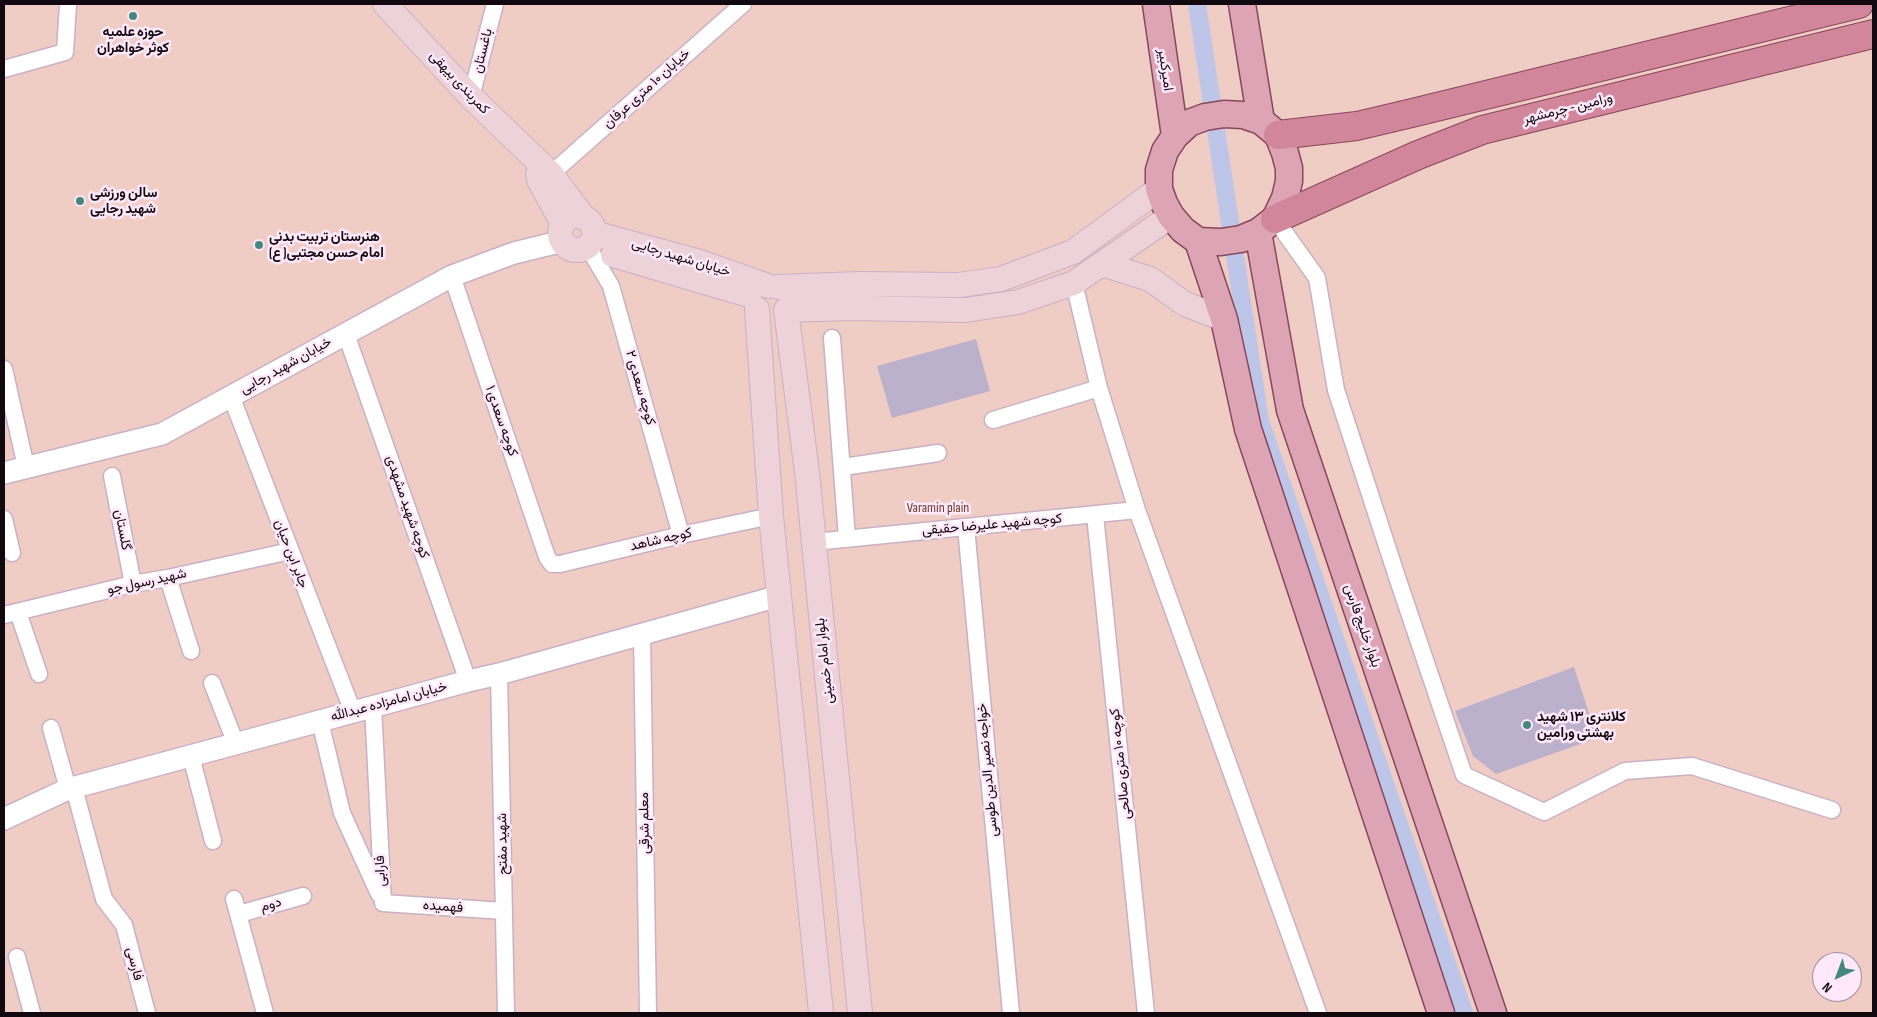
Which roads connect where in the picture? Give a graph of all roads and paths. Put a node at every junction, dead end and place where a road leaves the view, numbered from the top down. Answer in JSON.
{"nodes":[{"id":1,"x":68,"y":4,"type":"edge"},
{"id":2,"x":385,"y":4,"type":"edge"},
{"id":3,"x":495,"y":4,"type":"edge"},
{"id":4,"x":743,"y":4,"type":"edge"},
{"id":5,"x":1156,"y":4,"type":"edge"},
{"id":6,"x":1242,"y":4,"type":"edge"},
{"id":7,"x":1859,"y":4,"type":"edge"},
{"id":8,"x":1873,"y":34,"type":"edge"},
{"id":9,"x":4,"y":69,"type":"edge"},
{"id":10,"x":471,"y":98,"type":"junction"},
{"id":11,"x":1269,"y":128,"type":"junction"},
{"id":12,"x":1175,"y":136,"type":"junction"},
{"id":13,"x":543,"y":167,"type":"junction"},
{"id":14,"x":1159,"y":189,"type":"junction"},
{"id":15,"x":1171,"y":216,"type":"junction"},
{"id":16,"x":578,"y":233,"type":"junction"},
{"id":17,"x":1239,"y":235,"type":"junction"},
{"id":18,"x":1102,"y":264,"type":"junction"},
{"id":19,"x":452,"y":276,"type":"junction"},
{"id":20,"x":1074,"y":283,"type":"junction"},
{"id":21,"x":765,"y":295,"type":"junction"},
{"id":22,"x":786,"y":310,"type":"junction"},
{"id":23,"x":1224,"y":319,"type":"junction"},
{"id":24,"x":346,"y":334,"type":"junction"},
{"id":25,"x":832,"y":338,"type":"dead end"},
{"id":26,"x":4,"y":369,"type":"edge"},
{"id":27,"x":1099,"y":388,"type":"junction"},
{"id":28,"x":231,"y":396,"type":"junction"},
{"id":29,"x":993,"y":420,"type":"dead end"},
{"id":30,"x":938,"y":453,"type":"dead end"},
{"id":31,"x":26,"y":467,"type":"junction"},
{"id":32,"x":843,"y":467,"type":"junction"},
{"id":33,"x":4,"y":472,"type":"edge"},
{"id":34,"x":112,"y":476,"type":"dead end"},
{"id":35,"x":1138,"y":510,"type":"junction"},
{"id":36,"x":1096,"y":515,"type":"junction"},
{"id":37,"x":771,"y":516,"type":"junction"},
{"id":38,"x":4,"y":518,"type":"edge"},
{"id":39,"x":966,"y":527,"type":"junction"},
{"id":40,"x":681,"y":535,"type":"junction"},
{"id":41,"x":847,"y":538,"type":"junction"},
{"id":42,"x":814,"y":542,"type":"junction"},
{"id":43,"x":290,"y":551,"type":"junction"},
{"id":44,"x":12,"y":553,"type":"dead end"},
{"id":45,"x":552,"y":564,"type":"joint"},
{"id":46,"x":168,"y":578,"type":"junction"},
{"id":47,"x":132,"y":584,"type":"junction"},
{"id":48,"x":779,"y":596,"type":"junction"},
{"id":49,"x":11,"y":614,"type":"edge"},
{"id":50,"x":642,"y":634,"type":"junction"},
{"id":51,"x":191,"y":651,"type":"dead end"},
{"id":52,"x":39,"y":674,"type":"dead end"},
{"id":53,"x":499,"y":674,"type":"junction"},
{"id":54,"x":468,"y":681,"type":"junction"},
{"id":55,"x":212,"y":682,"type":"dead end"},
{"id":56,"x":373,"y":706,"type":"junction"},
{"id":57,"x":353,"y":712,"type":"junction"},
{"id":58,"x":320,"y":721,"type":"junction"},
{"id":59,"x":51,"y":728,"type":"dead end"},
{"id":60,"x":236,"y":744,"type":"junction"},
{"id":61,"x":191,"y":756,"type":"junction"},
{"id":62,"x":71,"y":789,"type":"junction"},
{"id":63,"x":1832,"y":810,"type":"dead end"},
{"id":64,"x":4,"y":819,"type":"edge"},
{"id":65,"x":213,"y":840,"type":"dead end"},
{"id":66,"x":303,"y":896,"type":"dead end"},
{"id":67,"x":383,"y":903,"type":"junction"},
{"id":68,"x":504,"y":911,"type":"junction"},
{"id":69,"x":17,"y":958,"type":"dead end"},
{"id":70,"x":32,"y":1013,"type":"edge"},
{"id":71,"x":147,"y":1013,"type":"edge"},
{"id":72,"x":265,"y":1013,"type":"edge"},
{"id":73,"x":506,"y":1013,"type":"edge"},
{"id":74,"x":648,"y":1013,"type":"edge"},
{"id":75,"x":821,"y":1013,"type":"edge"},
{"id":76,"x":860,"y":1013,"type":"edge"},
{"id":77,"x":1011,"y":1013,"type":"edge"},
{"id":78,"x":1146,"y":1013,"type":"edge"},
{"id":79,"x":1318,"y":1013,"type":"edge"},
{"id":80,"x":1441,"y":1013,"type":"edge"},
{"id":81,"x":1493,"y":1013,"type":"edge"}],
"edges":[{"from":1,"to":9,"type":"street"},
{"from":2,"to":10,"type":"main road","name":"کمربندی بیهقی"},
{"from":3,"to":10,"type":"street","name":"باغستان"},
{"from":4,"to":13,"type":"street","name":"خیابان ۱۰ متری عرفان"},
{"from":5,"to":12,"type":"main road","name":"امیرکبیر"},
{"from":6,"to":11,"type":"main road"},
{"from":7,"to":11,"type":"highway"},
{"from":8,"to":17,"type":"highway","name":"ورامین - چرمشهر"},
{"from":10,"to":13,"type":"main road","name":"کمربندی بیهقی"},
{"from":11,"to":12,"type":"main road"},
{"from":11,"to":17,"type":"main road"},
{"from":12,"to":14,"type":"main road"},
{"from":13,"to":16,"type":"main road"},
{"from":14,"to":15,"type":"main road"},
{"from":14,"to":21,"type":"main road"},
{"from":15,"to":17,"type":"main road"},
{"from":15,"to":18,"type":"main road"},
{"from":16,"to":19,"type":"street","name":"خیابان شهید رجایی"},
{"from":16,"to":21,"type":"main road","name":"خیابان شهید رجایی"},
{"from":16,"to":40,"type":"street","name":"کوچه سعدی ۲"},
{"from":17,"to":23,"type":"main road"},
{"from":17,"to":63,"type":"street"},
{"from":17,"to":81,"type":"main road","name":"بلوار خلیج فارس"},
{"from":18,"to":20,"type":"main road"},
{"from":18,"to":23,"type":"main road"},
{"from":19,"to":24,"type":"street","name":"خیابان شهید رجایی"},
{"from":19,"to":45,"type":"street","name":"کوچه سعدی ۱"},
{"from":20,"to":22,"type":"main road"},
{"from":20,"to":27,"type":"street"},
{"from":21,"to":22,"type":"main road","name":"خیابان شهید رجایی"},
{"from":21,"to":37,"type":"main road"},
{"from":22,"to":42,"type":"main road","name":"بلوار امام خمینی"},
{"from":23,"to":80,"type":"main road"},
{"from":24,"to":28,"type":"street","name":"خیابان شهید رجایی"},
{"from":24,"to":54,"type":"street","name":"کوچه شهید مشهدی"},
{"from":25,"to":32,"type":"street"},
{"from":26,"to":31,"type":"street"},
{"from":27,"to":29,"type":"street"},
{"from":27,"to":35,"type":"street"},
{"from":28,"to":31,"type":"street","name":"خیابان شهید رجایی"},
{"from":28,"to":43,"type":"street","name":"جابر ابن حیان"},
{"from":30,"to":32,"type":"street"},
{"from":31,"to":33,"type":"street","name":"خیابان شهید رجایی"},
{"from":32,"to":41,"type":"street"},
{"from":34,"to":47,"type":"street","name":"گلستان"},
{"from":35,"to":36,"type":"street","name":"کوچه شهید علیرضا حقیقی"},
{"from":35,"to":79,"type":"street"},
{"from":36,"to":39,"type":"street","name":"کوچه شهید علیرضا حقیقی"},
{"from":36,"to":78,"type":"street","name":"کوچه ۱۰ متری صالحی"},
{"from":37,"to":40,"type":"street","name":"کوچه شاهد"},
{"from":37,"to":48,"type":"main road"},
{"from":38,"to":44,"type":"street"},
{"from":39,"to":41,"type":"street","name":"کوچه شهید علیرضا حقیقی"},
{"from":39,"to":77,"type":"street","name":"خواجه نصیر الدین طوسی"},
{"from":40,"to":45,"type":"street","name":"کوچه شاهد"},
{"from":41,"to":42,"type":"street","name":"کوچه شهید علیرضا حقیقی"},
{"from":42,"to":76,"type":"main road","name":"بلوار امام خمینی"},
{"from":43,"to":46,"type":"street","name":"شهید رسول جو"},
{"from":43,"to":57,"type":"street","name":"جابر ابن حیان"},
{"from":46,"to":47,"type":"street","name":"شهید رسول جو"},
{"from":46,"to":51,"type":"street"},
{"from":47,"to":49,"type":"street","name":"شهید رسول جو"},
{"from":48,"to":50,"type":"street","name":"خیابان امامزاده عبدالله"},
{"from":48,"to":75,"type":"main road"},
{"from":49,"to":52,"type":"street"},
{"from":50,"to":53,"type":"street","name":"خیابان امامزاده عبدالله"},
{"from":50,"to":74,"type":"street","name":"معلم شرقی"},
{"from":53,"to":54,"type":"street","name":"خیابان امامزاده عبدالله"},
{"from":53,"to":68,"type":"street","name":"شهید مفتح"},
{"from":54,"to":56,"type":"street","name":"خیابان امامزاده عبدالله"},
{"from":55,"to":60,"type":"street"},
{"from":56,"to":57,"type":"street","name":"خیابان امامزاده عبدالله"},
{"from":56,"to":67,"type":"street","name":"فارابی"},
{"from":57,"to":58,"type":"street","name":"خیابان امامزاده عبدالله"},
{"from":58,"to":60,"type":"street","name":"خیابان امامزاده عبدالله"},
{"from":58,"to":67,"type":"street","name":"فارابی"},
{"from":59,"to":62,"type":"street","name":"فارسی"},
{"from":60,"to":61,"type":"street","name":"خیابان امامزاده عبدالله"},
{"from":61,"to":62,"type":"street","name":"خیابان امامزاده عبدالله"},
{"from":61,"to":65,"type":"street"},
{"from":62,"to":64,"type":"street","name":"خیابان امامزاده عبدالله"},
{"from":62,"to":71,"type":"street","name":"فارسی"},
{"from":66,"to":72,"type":"street","name":"دوم"},
{"from":67,"to":68,"type":"street","name":"فهمیده"},
{"from":68,"to":73,"type":"street","name":"شهید مفتح"},
{"from":69,"to":70,"type":"street"}]}
